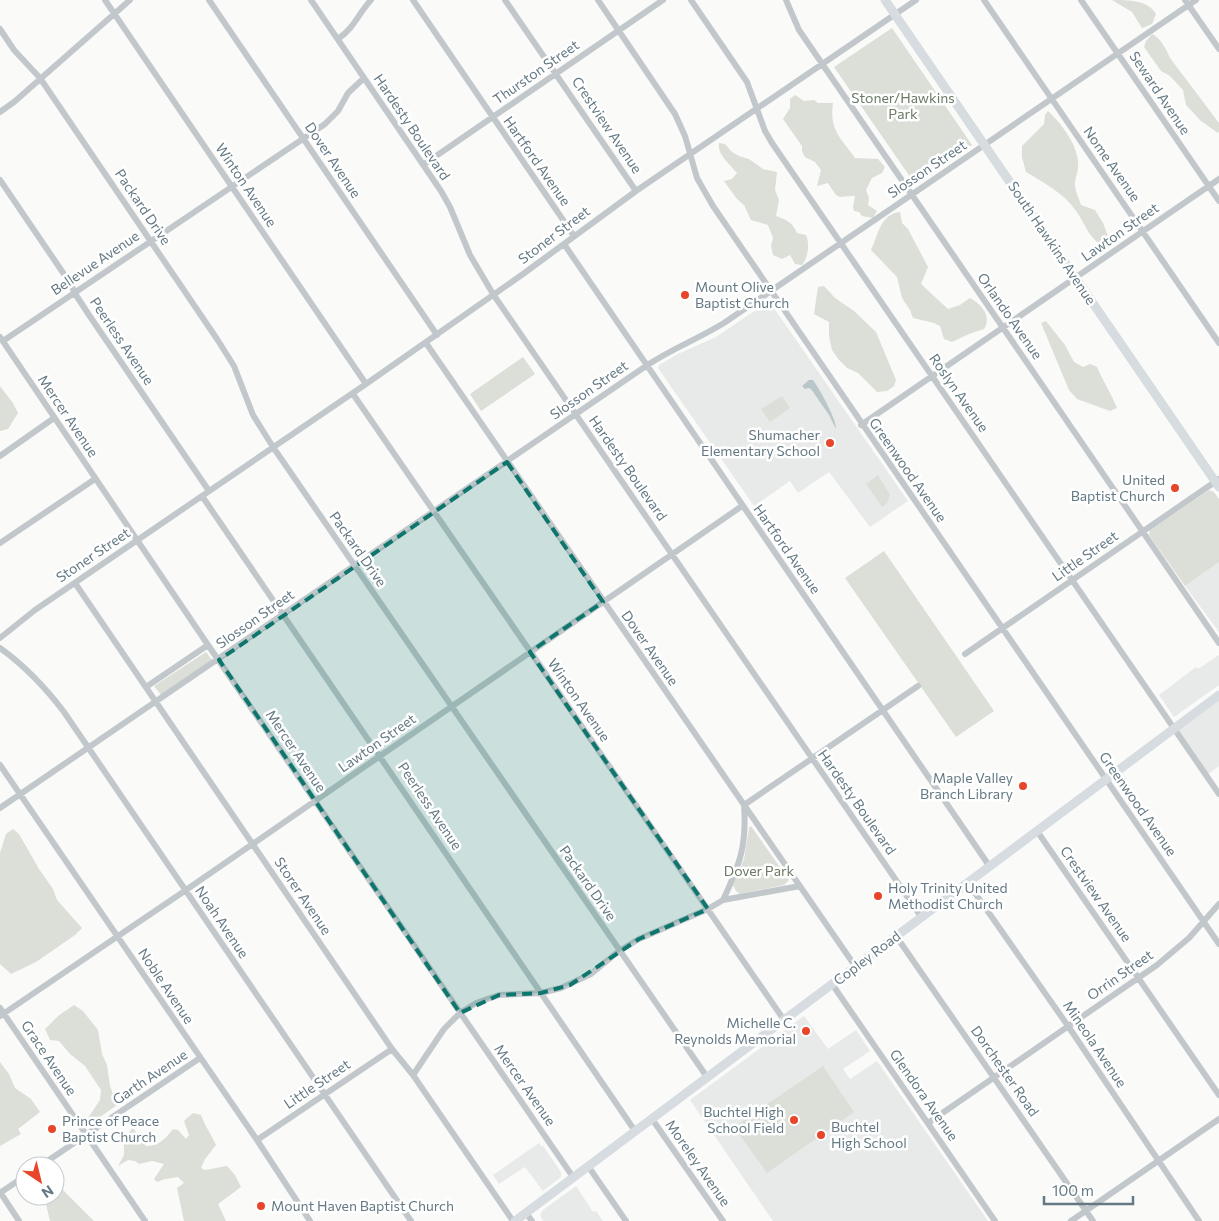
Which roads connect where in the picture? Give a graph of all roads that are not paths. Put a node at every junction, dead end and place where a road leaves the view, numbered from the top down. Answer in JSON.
{"nodes":[{"id":1,"x":105,"y":0,"type":"edge"},
{"id":2,"x":130,"y":0,"type":"edge"},
{"id":3,"x":209,"y":0,"type":"edge"},
{"id":4,"x":311,"y":0,"type":"edge"},
{"id":5,"x":371,"y":0,"type":"edge"},
{"id":6,"x":413,"y":0,"type":"edge"},
{"id":7,"x":505,"y":0,"type":"edge"},
{"id":8,"x":598,"y":0,"type":"edge"},
{"id":9,"x":663,"y":0,"type":"edge"},
{"id":10,"x":691,"y":0,"type":"edge"},
{"id":11,"x":786,"y":0,"type":"edge"},
{"id":12,"x":885,"y":0,"type":"edge"},
{"id":13,"x":916,"y":0,"type":"edge"},
{"id":14,"x":984,"y":0,"type":"edge"},
{"id":15,"x":1081,"y":0,"type":"edge"},
{"id":16,"x":1196,"y":0,"type":"edge"},
{"id":17,"x":1187,"y":2,"type":"edge"},
{"id":18,"x":114,"y":14,"type":"junction"},
{"id":19,"x":895,"y":15,"type":"junction"},
{"id":20,"x":0,"y":29,"type":"edge"},
{"id":21,"x":618,"y":31,"type":"junction"},
{"id":22,"x":338,"y":40,"type":"junction"},
{"id":23,"x":1219,"y":50,"type":"edge"},
{"id":24,"x":1118,"y":54,"type":"junction"},
{"id":25,"x":823,"y":65,"type":"junction"},
{"id":26,"x":556,"y":73,"type":"junction"},
{"id":27,"x":40,"y":78,"type":"junction"},
{"id":28,"x":364,"y":78,"type":"junction"},
{"id":29,"x":1052,"y":99,"type":"junction"},
{"id":30,"x":758,"y":109,"type":"junction"},
{"id":31,"x":0,"y":112,"type":"edge"},
{"id":32,"x":492,"y":117,"type":"junction"},
{"id":33,"x":304,"y":138,"type":"junction"},
{"id":34,"x":985,"y":145,"type":"junction"},
{"id":35,"x":690,"y":155,"type":"junction"},
{"id":36,"x":423,"y":165,"type":"junction"},
{"id":37,"x":1219,"y":179,"type":"edge"},
{"id":38,"x":0,"y":180,"type":"edge"},
{"id":39,"x":231,"y":186,"type":"junction"},
{"id":40,"x":1209,"y":186,"type":"junction"},
{"id":41,"x":636,"y":191,"type":"junction"},
{"id":42,"x":912,"y":195,"type":"junction"},
{"id":43,"x":1219,"y":201,"type":"edge"},
{"id":44,"x":1143,"y":232,"type":"junction"},
{"id":45,"x":574,"y":236,"type":"junction"},
{"id":46,"x":150,"y":241,"type":"junction"},
{"id":47,"x":841,"y":243,"type":"junction"},
{"id":48,"x":564,"y":244,"type":"junction"},
{"id":49,"x":1076,"y":278,"type":"junction"},
{"id":50,"x":771,"y":291,"type":"junction"},
{"id":51,"x":74,"y":292,"type":"junction"},
{"id":52,"x":493,"y":294,"type":"junction"},
{"id":53,"x":1003,"y":328,"type":"junction"},
{"id":54,"x":437,"y":334,"type":"junction"},
{"id":55,"x":1,"y":339,"type":"edge"},
{"id":56,"x":1219,"y":342,"type":"edge"},
{"id":57,"x":426,"y":343,"type":"junction"},
{"id":58,"x":646,"y":366,"type":"junction"},
{"id":59,"x":932,"y":376,"type":"junction"},
{"id":60,"x":366,"y":384,"type":"junction"},
{"id":61,"x":353,"y":394,"type":"junction"},
{"id":62,"x":575,"y":415,"type":"junction"},
{"id":63,"x":54,"y":418,"type":"junction"},
{"id":64,"x":861,"y":425,"type":"junction"},
{"id":65,"x":273,"y":447,"type":"junction"},
{"id":66,"x":0,"y":456,"type":"edge"},
{"id":67,"x":507,"y":462,"type":"junction"},
{"id":68,"x":95,"y":479,"type":"junction"},
{"id":69,"x":1218,"y":482,"type":"edge"},
{"id":70,"x":209,"y":491,"type":"junction"},
{"id":71,"x":202,"y":496,"type":"junction"},
{"id":72,"x":742,"y":506,"type":"junction"},
{"id":73,"x":434,"y":512,"type":"junction"},
{"id":74,"x":1142,"y":531,"type":"junction"},
{"id":75,"x":137,"y":541,"type":"junction"},
{"id":76,"x":0,"y":543,"type":"edge"},
{"id":77,"x":672,"y":555,"type":"junction"},
{"id":78,"x":355,"y":566,"type":"junction"},
{"id":79,"x":1072,"y":580,"type":"junction"},
{"id":80,"x":75,"y":583,"type":"junction"},
{"id":81,"x":604,"y":602,"type":"junction"},
{"id":82,"x":284,"y":615,"type":"junction"},
{"id":83,"x":1002,"y":628,"type":"junction"},
{"id":84,"x":0,"y":638,"type":"edge"},
{"id":85,"x":1219,"y":643,"type":"edge"},
{"id":86,"x":208,"y":645,"type":"junction"},
{"id":87,"x":0,"y":648,"type":"edge"},
{"id":88,"x":530,"y":652,"type":"junction"},
{"id":89,"x":965,"y":654,"type":"dead end"},
{"id":90,"x":219,"y":660,"type":"junction"},
{"id":91,"x":918,"y":686,"type":"dead end"},
{"id":92,"x":146,"y":687,"type":"junction"},
{"id":93,"x":1219,"y":695,"type":"edge"},
{"id":94,"x":156,"y":702,"type":"junction"},
{"id":95,"x":451,"y":706,"type":"junction"},
{"id":96,"x":883,"y":710,"type":"junction"},
{"id":97,"x":1174,"y":729,"type":"junction"},
{"id":98,"x":88,"y":748,"type":"junction"},
{"id":99,"x":380,"y":756,"type":"junction"},
{"id":100,"x":812,"y":758,"type":"junction"},
{"id":101,"x":0,"y":765,"type":"edge"},
{"id":102,"x":1105,"y":780,"type":"junction"},
{"id":103,"x":1219,"y":794,"type":"edge"},
{"id":104,"x":20,"y":795,"type":"junction"},
{"id":105,"x":315,"y":801,"type":"junction"},
{"id":106,"x":744,"y":805,"type":"junction"},
{"id":107,"x":0,"y":808,"type":"edge"},
{"id":108,"x":1037,"y":831,"type":"junction"},
{"id":109,"x":252,"y":844,"type":"junction"},
{"id":110,"x":990,"y":867,"type":"junction"},
{"id":111,"x":968,"y":883,"type":"junction"},
{"id":112,"x":800,"y":886,"type":"junction"},
{"id":113,"x":186,"y":890,"type":"junction"},
{"id":114,"x":723,"y":900,"type":"junction"},
{"id":115,"x":1219,"y":904,"type":"edge"},
{"id":116,"x":708,"y":909,"type":"junction"},
{"id":117,"x":922,"y":918,"type":"junction"},
{"id":118,"x":1204,"y":922,"type":"junction"},
{"id":119,"x":118,"y":936,"type":"junction"},
{"id":120,"x":896,"y":936,"type":"junction"},
{"id":121,"x":1219,"y":944,"type":"edge"},
{"id":122,"x":619,"y":951,"type":"junction"},
{"id":123,"x":855,"y":966,"type":"junction"},
{"id":124,"x":1138,"y":978,"type":"junction"},
{"id":125,"x":832,"y":984,"type":"junction"},
{"id":126,"x":542,"y":994,"type":"junction"},
{"id":127,"x":1,"y":1013,"type":"edge"},
{"id":128,"x":460,"y":1013,"type":"junction"},
{"id":129,"x":784,"y":1020,"type":"junction"},
{"id":130,"x":1068,"y":1026,"type":"junction"},
{"id":131,"x":392,"y":1049,"type":"junction"},
{"id":132,"x":200,"y":1058,"type":"junction"},
{"id":133,"x":413,"y":1075,"type":"junction"},
{"id":134,"x":706,"y":1077,"type":"junction"},
{"id":135,"x":994,"y":1077,"type":"junction"},
{"id":136,"x":325,"y":1094,"type":"junction"},
{"id":137,"x":1219,"y":1095,"type":"edge"},
{"id":138,"x":652,"y":1119,"type":"junction"},
{"id":139,"x":1219,"y":1119,"type":"edge"},
{"id":140,"x":928,"y":1123,"type":"junction"},
{"id":141,"x":636,"y":1131,"type":"junction"},
{"id":142,"x":87,"y":1134,"type":"junction"},
{"id":143,"x":257,"y":1140,"type":"junction"},
{"id":144,"x":55,"y":1156,"type":"edge"},
{"id":145,"x":1158,"y":1161,"type":"junction"},
{"id":146,"x":588,"y":1166,"type":"junction"},
{"id":147,"x":573,"y":1177,"type":"junction"},
{"id":148,"x":15,"y":1182,"type":"edge"},
{"id":149,"x":0,"y":1192,"type":"edge"},
{"id":150,"x":1086,"y":1211,"type":"junction"},
{"id":151,"x":526,"y":1213,"type":"junction"},
{"id":152,"x":19,"y":1221,"type":"edge"},
{"id":153,"x":146,"y":1221,"type":"edge"},
{"id":154,"x":310,"y":1221,"type":"edge"},
{"id":155,"x":411,"y":1221,"type":"edge"},
{"id":156,"x":514,"y":1221,"type":"edge"},
{"id":157,"x":532,"y":1221,"type":"edge"},
{"id":158,"x":626,"y":1221,"type":"edge"},
{"id":159,"x":723,"y":1221,"type":"edge"},
{"id":160,"x":995,"y":1221,"type":"edge"},
{"id":161,"x":1072,"y":1221,"type":"edge"},
{"id":162,"x":1093,"y":1221,"type":"edge"},
{"id":163,"x":1199,"y":1221,"type":"edge"}],
"edges":[{"from":1,"to":18,"type":"street","name":"Winton Avenue"},
{"from":2,"to":18,"type":"street"},
{"from":3,"to":33,"type":"street","name":"Dover Avenue"},
{"from":4,"to":22,"type":"street","name":"Hardesty Boulevard"},
{"from":5,"to":22,"type":"street"},
{"from":6,"to":32,"type":"street","name":"Hartford Avenue"},
{"from":7,"to":26,"type":"street","name":"Crestview Avenue"},
{"from":8,"to":21,"type":"street","name":"Greenwood Avenue"},
{"from":9,"to":21,"type":"street","name":"Thurston Street"},
{"from":10,"to":30,"type":"street","name":"Roslyn Avenue"},
{"from":11,"to":25,"type":"street","name":"Orlando Avenue"},
{"from":12,"to":19,"type":"main road","name":"South Hawkins Avenue"},
{"from":13,"to":19,"type":"street","name":"Stoner Street"},
{"from":14,"to":29,"type":"street","name":"Nome Avenue"},
{"from":15,"to":24,"type":"street","name":"Seward Avenue"},
{"from":16,"to":17,"type":"street","name":"Slosson Street"},
{"from":17,"to":23,"type":"street"},
{"from":17,"to":24,"type":"street","name":"Slosson Street"},
{"from":18,"to":27,"type":"street"},
{"from":18,"to":39,"type":"street","name":"Winton Avenue"},
{"from":19,"to":25,"type":"street","name":"Stoner Street"},
{"from":19,"to":34,"type":"main road","name":"South Hawkins Avenue"},
{"from":20,"to":27,"type":"street","name":"Packard Drive"},
{"from":21,"to":26,"type":"street","name":"Thurston Street"},
{"from":21,"to":35,"type":"street","name":"Greenwood Avenue"},
{"from":22,"to":28,"type":"street","name":"Hardesty Boulevard"},
{"from":24,"to":29,"type":"street","name":"Slosson Street"},
{"from":24,"to":40,"type":"street","name":"Seward Avenue"},
{"from":25,"to":30,"type":"street","name":"Stoner Street"},
{"from":25,"to":42,"type":"street","name":"Orlando Avenue"},
{"from":26,"to":32,"type":"street","name":"Thurston Street"},
{"from":26,"to":41,"type":"street","name":"Crestview Avenue"},
{"from":27,"to":31,"type":"street"},
{"from":27,"to":46,"type":"street","name":"Packard Drive"},
{"from":28,"to":33,"type":"street","name":"Bellevue Avenue"},
{"from":28,"to":36,"type":"street","name":"Hardesty Boulevard"},
{"from":29,"to":34,"type":"street","name":"Slosson Street"},
{"from":29,"to":44,"type":"street","name":"Nome Avenue"},
{"from":30,"to":35,"type":"street","name":"Stoner Street"},
{"from":30,"to":47,"type":"street","name":"Roslyn Avenue"},
{"from":32,"to":36,"type":"street","name":"Thurston Street"},
{"from":32,"to":45,"type":"street","name":"Hartford Avenue"},
{"from":33,"to":39,"type":"street","name":"Bellevue Avenue"},
{"from":33,"to":54,"type":"street","name":"Dover Avenue"},
{"from":34,"to":42,"type":"street","name":"Slosson Street"},
{"from":34,"to":49,"type":"main road","name":"South Hawkins Avenue"},
{"from":35,"to":41,"type":"street","name":"Stoner Street"},
{"from":35,"to":50,"type":"street","name":"Greenwood Avenue"},
{"from":36,"to":52,"type":"street","name":"Hardesty Boulevard"},
{"from":37,"to":40,"type":"street","name":"Lawton Street"},
{"from":38,"to":51,"type":"street","name":"Peerless Avenue"},
{"from":39,"to":46,"type":"street","name":"Bellevue Avenue"},
{"from":39,"to":60,"type":"street","name":"Winton Avenue"},
{"from":40,"to":43,"type":"street","name":"Seward Avenue"},
{"from":40,"to":44,"type":"street","name":"Lawton Street"},
{"from":41,"to":45,"type":"street","name":"Stoner Street"},
{"from":42,"to":47,"type":"street","name":"Slosson Street"},
{"from":42,"to":53,"type":"street","name":"Orlando Avenue"},
{"from":44,"to":49,"type":"street","name":"Lawton Street"},
{"from":44,"to":56,"type":"street","name":"Nome Avenue"},
{"from":45,"to":48,"type":"street","name":"Stoner Street"},
{"from":46,"to":51,"type":"street","name":"Bellevue Avenue"},
{"from":46,"to":65,"type":"street","name":"Packard Drive"},
{"from":47,"to":50,"type":"street","name":"Slosson Street"},
{"from":47,"to":59,"type":"street","name":"Roslyn Avenue"},
{"from":48,"to":52,"type":"street","name":"Stoner Street"},
{"from":48,"to":58,"type":"street","name":"Hartford Avenue"},
{"from":49,"to":53,"type":"street","name":"Lawton Street"},
{"from":49,"to":69,"type":"main road","name":"South Hawkins Avenue"},
{"from":50,"to":58,"type":"street","name":"Slosson Street"},
{"from":50,"to":64,"type":"street","name":"Greenwood Avenue"},
{"from":51,"to":55,"type":"street","name":"Bellevue Avenue"},
{"from":51,"to":70,"type":"street","name":"Peerless Avenue"},
{"from":52,"to":54,"type":"street","name":"Stoner Street"},
{"from":52,"to":62,"type":"street","name":"Hardesty Boulevard"},
{"from":53,"to":59,"type":"street","name":"Lawton Street"},
{"from":53,"to":74,"type":"street","name":"Orlando Avenue"},
{"from":54,"to":57,"type":"street","name":"Stoner Street"},
{"from":55,"to":63,"type":"street","name":"Mercer Avenue"},
{"from":57,"to":60,"type":"street","name":"Stoner Street"},
{"from":57,"to":67,"type":"street","name":"Dover Avenue"},
{"from":58,"to":62,"type":"street","name":"Slosson Street"},
{"from":58,"to":72,"type":"street","name":"Hartford Avenue"},
{"from":59,"to":64,"type":"street","name":"Lawton Street"},
{"from":59,"to":79,"type":"street","name":"Roslyn Avenue"},
{"from":60,"to":61,"type":"street","name":"Stoner Street"},
{"from":61,"to":65,"type":"street","name":"Stoner Street"},
{"from":61,"to":73,"type":"street","name":"Winton Avenue"},
{"from":62,"to":67,"type":"street","name":"Slosson Street"},
{"from":62,"to":77,"type":"street","name":"Hardesty Boulevard"},
{"from":63,"to":66,"type":"street"},
{"from":63,"to":68,"type":"street","name":"Mercer Avenue"},
{"from":64,"to":83,"type":"street","name":"Greenwood Avenue"},
{"from":65,"to":70,"type":"street","name":"Stoner Street"},
{"from":65,"to":78,"type":"street","name":"Packard Drive"},
{"from":67,"to":73,"type":"street","name":"Slosson Street"},
{"from":67,"to":81,"type":"street","name":"Dover Avenue"},
{"from":68,"to":75,"type":"street","name":"Mercer Avenue"},
{"from":68,"to":76,"type":"street"},
{"from":69,"to":74,"type":"street","name":"Little Street"},
{"from":70,"to":71,"type":"street","name":"Stoner Street"},
{"from":71,"to":75,"type":"street","name":"Stoner Street"},
{"from":71,"to":82,"type":"street","name":"Peerless Avenue"},
{"from":72,"to":77,"type":"street","name":"Lawton Street"},
{"from":72,"to":96,"type":"street","name":"Hartford Avenue"},
{"from":73,"to":78,"type":"street","name":"Slosson Street"},
{"from":73,"to":88,"type":"street","name":"Winton Avenue"},
{"from":74,"to":79,"type":"street","name":"Little Street"},
{"from":74,"to":85,"type":"street","name":"Orlando Avenue"},
{"from":75,"to":80,"type":"street","name":"Stoner Street"},
{"from":75,"to":86,"type":"street","name":"Mercer Avenue"},
{"from":77,"to":81,"type":"street","name":"Lawton Street"},
{"from":77,"to":100,"type":"street","name":"Hardesty Boulevard"},
{"from":78,"to":82,"type":"street","name":"Slosson Street"},
{"from":78,"to":95,"type":"street","name":"Packard Drive"},
{"from":79,"to":83,"type":"street","name":"Little Street"},
{"from":79,"to":97,"type":"street","name":"Roslyn Avenue"},
{"from":80,"to":84,"type":"street","name":"Stoner Street"},
{"from":80,"to":92,"type":"street","name":"Storer Avenue"},
{"from":81,"to":88,"type":"street","name":"Lawton Street"},
{"from":81,"to":106,"type":"street","name":"Dover Avenue"},
{"from":82,"to":90,"type":"street","name":"Slosson Street"},
{"from":82,"to":99,"type":"street","name":"Peerless Avenue"},
{"from":83,"to":89,"type":"street","name":"Little Street"},
{"from":83,"to":102,"type":"street","name":"Greenwood Avenue"},
{"from":86,"to":90,"type":"street","name":"Mercer Avenue"},
{"from":86,"to":92,"type":"street"},
{"from":87,"to":98,"type":"street","name":"Noah Avenue"},
{"from":88,"to":95,"type":"street","name":"Lawton Street"},
{"from":88,"to":116,"type":"street","name":"Winton Avenue"},
{"from":90,"to":94,"type":"street","name":"Slosson Street"},
{"from":90,"to":105,"type":"street","name":"Mercer Avenue"},
{"from":91,"to":96,"type":"street"},
{"from":92,"to":94,"type":"street","name":"Storer Avenue"},
{"from":93,"to":97,"type":"main road","name":"Copley Road"},
{"from":94,"to":98,"type":"street","name":"Slosson Street"},
{"from":94,"to":109,"type":"street","name":"Storer Avenue"},
{"from":95,"to":99,"type":"street","name":"Lawton Street"},
{"from":95,"to":122,"type":"street","name":"Packard Drive"},
{"from":96,"to":100,"type":"street"},
{"from":96,"to":110,"type":"street","name":"Hartford Avenue"},
{"from":97,"to":102,"type":"main road","name":"Copley Road"},
{"from":97,"to":103,"type":"street","name":"Roslyn Avenue"},
{"from":98,"to":104,"type":"street","name":"Slosson Street"},
{"from":98,"to":113,"type":"street","name":"Noah Avenue"},
{"from":99,"to":105,"type":"street","name":"Lawton Street"},
{"from":99,"to":126,"type":"street","name":"Peerless Avenue"},
{"from":100,"to":106,"type":"street"},
{"from":100,"to":117,"type":"street","name":"Hardesty Boulevard"},
{"from":101,"to":104,"type":"street","name":"Noble Avenue"},
{"from":102,"to":108,"type":"main road","name":"Copley Road"},
{"from":102,"to":118,"type":"street","name":"Greenwood Avenue"},
{"from":104,"to":107,"type":"street","name":"Slosson Street"},
{"from":104,"to":119,"type":"street","name":"Noble Avenue"},
{"from":105,"to":109,"type":"street","name":"Lawton Street"},
{"from":105,"to":128,"type":"street","name":"Mercer Avenue"},
{"from":106,"to":112,"type":"street","name":"Dover Avenue"},
{"from":106,"to":114,"type":"street"},
{"from":108,"to":110,"type":"main road","name":"Copley Road"},
{"from":108,"to":124,"type":"street","name":"Crestview Avenue"},
{"from":109,"to":113,"type":"street","name":"Lawton Street"},
{"from":109,"to":131,"type":"street","name":"Storer Avenue"},
{"from":110,"to":111,"type":"main road","name":"Copley Road"},
{"from":111,"to":117,"type":"main road","name":"Copley Road"},
{"from":111,"to":130,"type":"street","name":"Mineola Avenue"},
{"from":112,"to":114,"type":"street"},
{"from":112,"to":123,"type":"street","name":"Dover Avenue"},
{"from":113,"to":119,"type":"street","name":"Lawton Street"},
{"from":113,"to":136,"type":"street","name":"Noah Avenue"},
{"from":114,"to":116,"type":"street"},
{"from":115,"to":118,"type":"street","name":"Orrin Street"},
{"from":116,"to":122,"type":"street"},
{"from":116,"to":129,"type":"street","name":"Winton Avenue"},
{"from":117,"to":120,"type":"main road","name":"Copley Road"},
{"from":118,"to":121,"type":"street","name":"Greenwood Avenue"},
{"from":118,"to":124,"type":"street","name":"Orrin Street"},
{"from":119,"to":127,"type":"street","name":"Lawton Street"},
{"from":119,"to":132,"type":"street","name":"Noble Avenue"},
{"from":120,"to":123,"type":"main road","name":"Copley Road"},
{"from":120,"to":135,"type":"street","name":"Dorchester Road"},
{"from":122,"to":126,"type":"street"},
{"from":122,"to":134,"type":"street","name":"Packard Drive"},
{"from":123,"to":125,"type":"main road","name":"Copley Road"},
{"from":124,"to":130,"type":"street","name":"Orrin Street"},
{"from":124,"to":137,"type":"street","name":"Crestview Avenue"},
{"from":125,"to":129,"type":"main road","name":"Copley Road"},
{"from":125,"to":140,"type":"street","name":"Glendora Avenue"},
{"from":126,"to":128,"type":"street"},
{"from":126,"to":141,"type":"street","name":"Peerless Avenue"},
{"from":127,"to":142,"type":"street","name":"Grace Avenue"},
{"from":128,"to":133,"type":"street"},
{"from":128,"to":147,"type":"street","name":"Mercer Avenue"},
{"from":129,"to":134,"type":"main road","name":"Copley Road"},
{"from":130,"to":135,"type":"street","name":"Orrin Street"},
{"from":130,"to":145,"type":"street","name":"Mineola Avenue"},
{"from":131,"to":133,"type":"street","name":"Storer Avenue"},
{"from":131,"to":136,"type":"street","name":"Little Street"},
{"from":132,"to":142,"type":"street","name":"Garth Avenue"},
{"from":132,"to":143,"type":"street","name":"Noble Avenue"},
{"from":133,"to":156,"type":"street","name":"Storer Avenue"},
{"from":134,"to":138,"type":"main road","name":"Copley Road"},
{"from":135,"to":140,"type":"street","name":"Orrin Street"},
{"from":135,"to":150,"type":"street","name":"Dorchester Road"},
{"from":136,"to":143,"type":"street","name":"Little Street"},
{"from":136,"to":155,"type":"street","name":"Noah Avenue"},
{"from":138,"to":141,"type":"main road","name":"Copley Road"},
{"from":138,"to":159,"type":"street","name":"Moreley Avenue"},
{"from":139,"to":145,"type":"street"},
{"from":140,"to":160,"type":"street","name":"Glendora Avenue"},
{"from":141,"to":146,"type":"main road","name":"Copley Road"},
{"from":142,"to":144,"type":"street","name":"Garth Avenue"},
{"from":142,"to":153,"type":"street","name":"Grace Avenue"},
{"from":143,"to":154,"type":"street","name":"Noble Avenue"},
{"from":145,"to":150,"type":"street"},
{"from":145,"to":163,"type":"street","name":"Mineola Avenue"},
{"from":146,"to":147,"type":"main road","name":"Copley Road"},
{"from":146,"to":158,"type":"street"},
{"from":147,"to":151,"type":"main road","name":"Copley Road"},
{"from":148,"to":149,"type":"street"},
{"from":149,"to":152,"type":"street"},
{"from":150,"to":161,"type":"street"},
{"from":150,"to":162,"type":"street","name":"Dorchester Road"},
{"from":151,"to":156,"type":"main road","name":"Copley Road"},
{"from":151,"to":157,"type":"street"}]}
